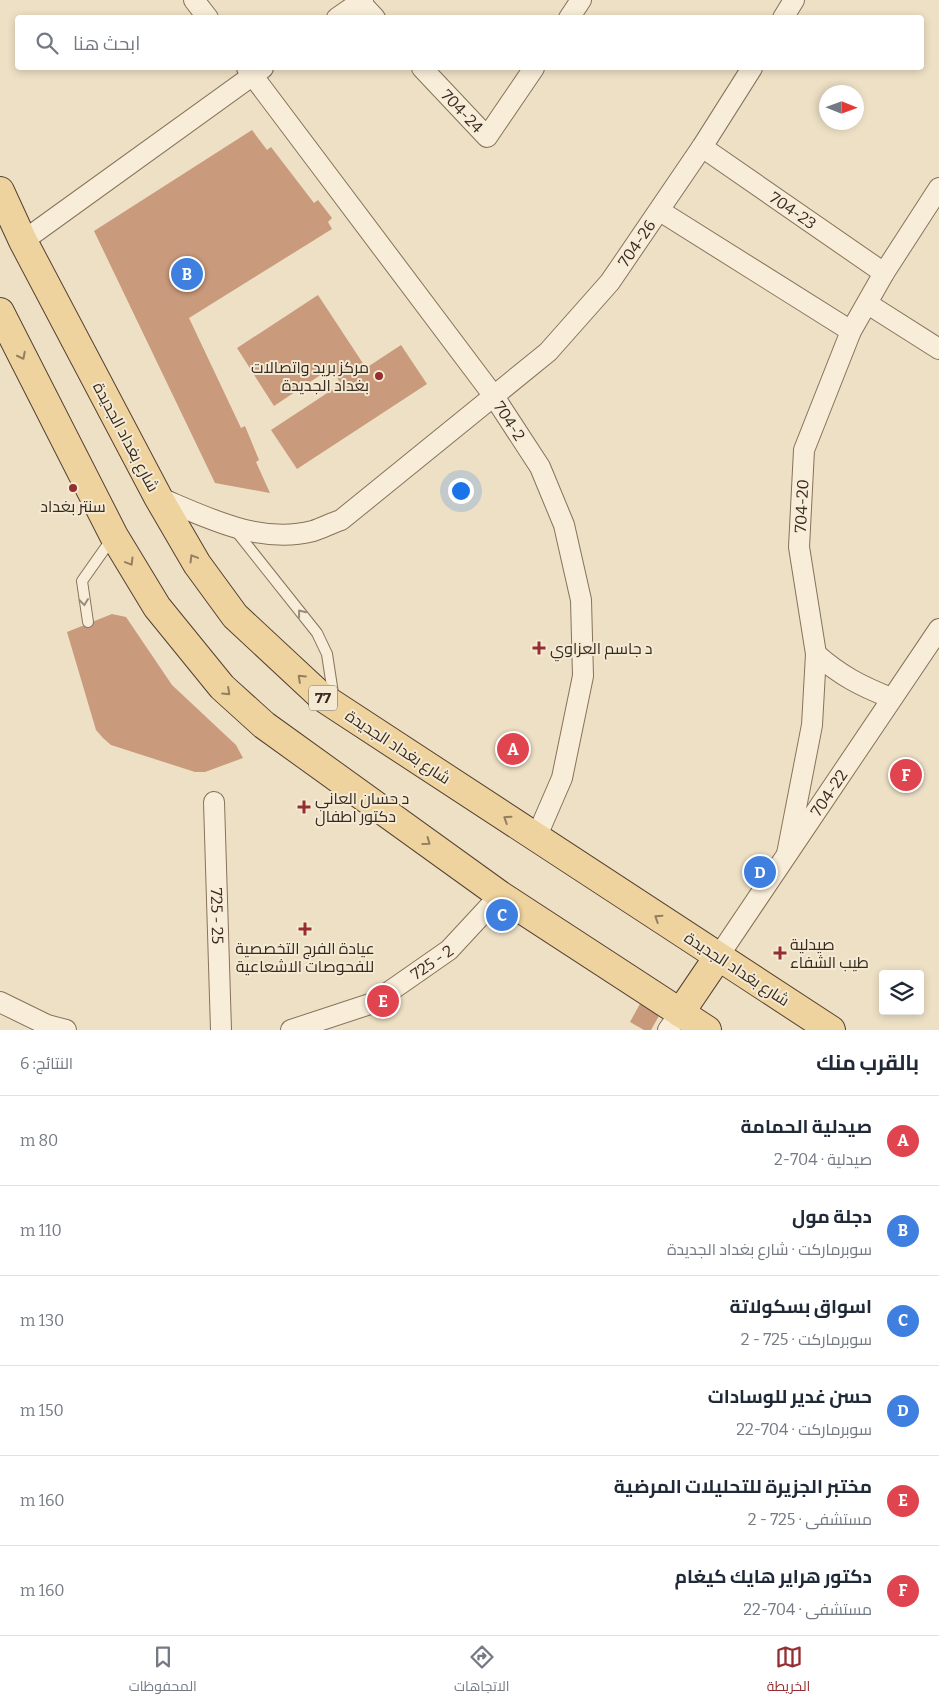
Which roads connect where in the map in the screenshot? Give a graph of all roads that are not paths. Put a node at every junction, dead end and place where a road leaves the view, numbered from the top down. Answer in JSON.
{"nodes":[{"id":1,"x":194,"y":0,"type":"edge"},
{"id":2,"x":581,"y":0,"type":"edge"},
{"id":3,"x":794,"y":0,"type":"edge"},
{"id":4,"x":362,"y":1,"type":"edge"},
{"id":5,"x":206,"y":15,"type":"edge"},
{"id":6,"x":341,"y":15,"type":"edge"},
{"id":7,"x":373,"y":15,"type":"edge"},
{"id":8,"x":571,"y":15,"type":"edge"},
{"id":9,"x":785,"y":15,"type":"edge"},
{"id":10,"x":254,"y":70,"type":"edge"},
{"id":11,"x":424,"y":70,"type":"edge"},
{"id":12,"x":533,"y":70,"type":"edge"},
{"id":13,"x":751,"y":70,"type":"edge"},
{"id":14,"x":702,"y":147,"type":"junction"},
{"id":15,"x":939,"y":188,"type":"edge"},
{"id":16,"x":0,"y":191,"type":"edge"},
{"id":17,"x":660,"y":211,"type":"junction"},
{"id":18,"x":23,"y":242,"type":"junction"},
{"id":19,"x":884,"y":273,"type":"junction"},
{"id":20,"x":868,"y":304,"type":"junction"},
{"id":21,"x":0,"y":312,"type":"edge"},
{"id":22,"x":851,"y":331,"type":"junction"},
{"id":23,"x":939,"y":349,"type":"edge"},
{"id":24,"x":493,"y":396,"type":"junction"},
{"id":25,"x":158,"y":497,"type":"junction"},
{"id":26,"x":232,"y":528,"type":"junction"},
{"id":27,"x":114,"y":536,"type":"junction"},
{"id":28,"x":88,"y":622,"type":"dead end"},
{"id":29,"x":939,"y":629,"type":"edge"},
{"id":30,"x":816,"y":654,"type":"junction"},
{"id":31,"x":891,"y":698,"type":"junction"},
{"id":32,"x":335,"y":706,"type":"junction"},
{"id":33,"x":214,"y":802,"type":"dead end"},
{"id":34,"x":536,"y":838,"type":"junction"},
{"id":35,"x":787,"y":854,"type":"junction"},
{"id":36,"x":500,"y":894,"type":"junction"},
{"id":37,"x":718,"y":957,"type":"junction"},
{"id":38,"x":0,"y":1002,"type":"edge"},
{"id":39,"x":674,"y":1021,"type":"edge"},
{"id":40,"x":66,"y":1030,"type":"edge"},
{"id":41,"x":221,"y":1030,"type":"edge"},
{"id":42,"x":291,"y":1030,"type":"edge"},
{"id":43,"x":707,"y":1030,"type":"edge"},
{"id":44,"x":831,"y":1030,"type":"edge"}],
"edges":[{"from":1,"to":5,"type":"street"},
{"from":2,"to":8,"type":"street"},
{"from":3,"to":9,"type":"street"},
{"from":4,"to":6,"type":"street"},
{"from":4,"to":7,"type":"street"},
{"from":10,"to":18,"type":"street"},
{"from":10,"to":24,"type":"street","name":"704-2"},
{"from":11,"to":12,"type":"street","name":"704-24"},
{"from":13,"to":14,"type":"street","name":"704-26"},
{"from":14,"to":17,"type":"street","name":"704-26"},
{"from":14,"to":19,"type":"street","name":"704-23"},
{"from":15,"to":19,"type":"street","name":"704-20"},
{"from":16,"to":18,"type":"main road","name":"شارع بغداد الجديدة","number":"77"},
{"from":17,"to":22,"type":"street"},
{"from":17,"to":24,"type":"street","name":"704-26"},
{"from":18,"to":25,"type":"main road","name":"شارع بغداد الجديدة","number":"77"},
{"from":19,"to":20,"type":"street","name":"704-20"},
{"from":20,"to":22,"type":"street","name":"704-20"},
{"from":20,"to":23,"type":"street"},
{"from":21,"to":27,"type":"main road","one_way":true},
{"from":22,"to":30,"type":"street","name":"704-20"},
{"from":24,"to":26,"type":"street","name":"704-26"},
{"from":24,"to":34,"type":"street","name":"704-2"},
{"from":25,"to":26,"type":"street","name":"704-26"},
{"from":32,"to":25,"type":"main road","name":"شارع بغداد الجديدة","number":"77","one_way":true},
{"from":32,"to":26,"type":"lane","one_way":true},
{"from":27,"to":28,"type":"lane","one_way":true},
{"from":27,"to":36,"type":"main road","one_way":true},
{"from":29,"to":31,"type":"street","name":"704-22"},
{"from":30,"to":31,"type":"street"},
{"from":30,"to":35,"type":"street","name":"704-20"},
{"from":31,"to":35,"type":"street","name":"704-22"},
{"from":34,"to":32,"type":"main road","name":"شارع بغداد الجديدة","number":"77","one_way":true},
{"from":33,"to":41,"type":"street","name":"725 - 25"},
{"from":37,"to":34,"type":"main road","name":"شارع بغداد الجديدة","number":"77","one_way":true},
{"from":35,"to":37,"type":"street","name":"704-22"},
{"from":36,"to":39,"type":"main road"},
{"from":36,"to":42,"type":"street","name":"725 - 2"},
{"from":37,"to":39,"type":"main road"},
{"from":37,"to":44,"type":"main road","name":"شارع بغداد الجديدة","number":"77"},
{"from":38,"to":40,"type":"street"},
{"from":39,"to":43,"type":"main road"}]}
